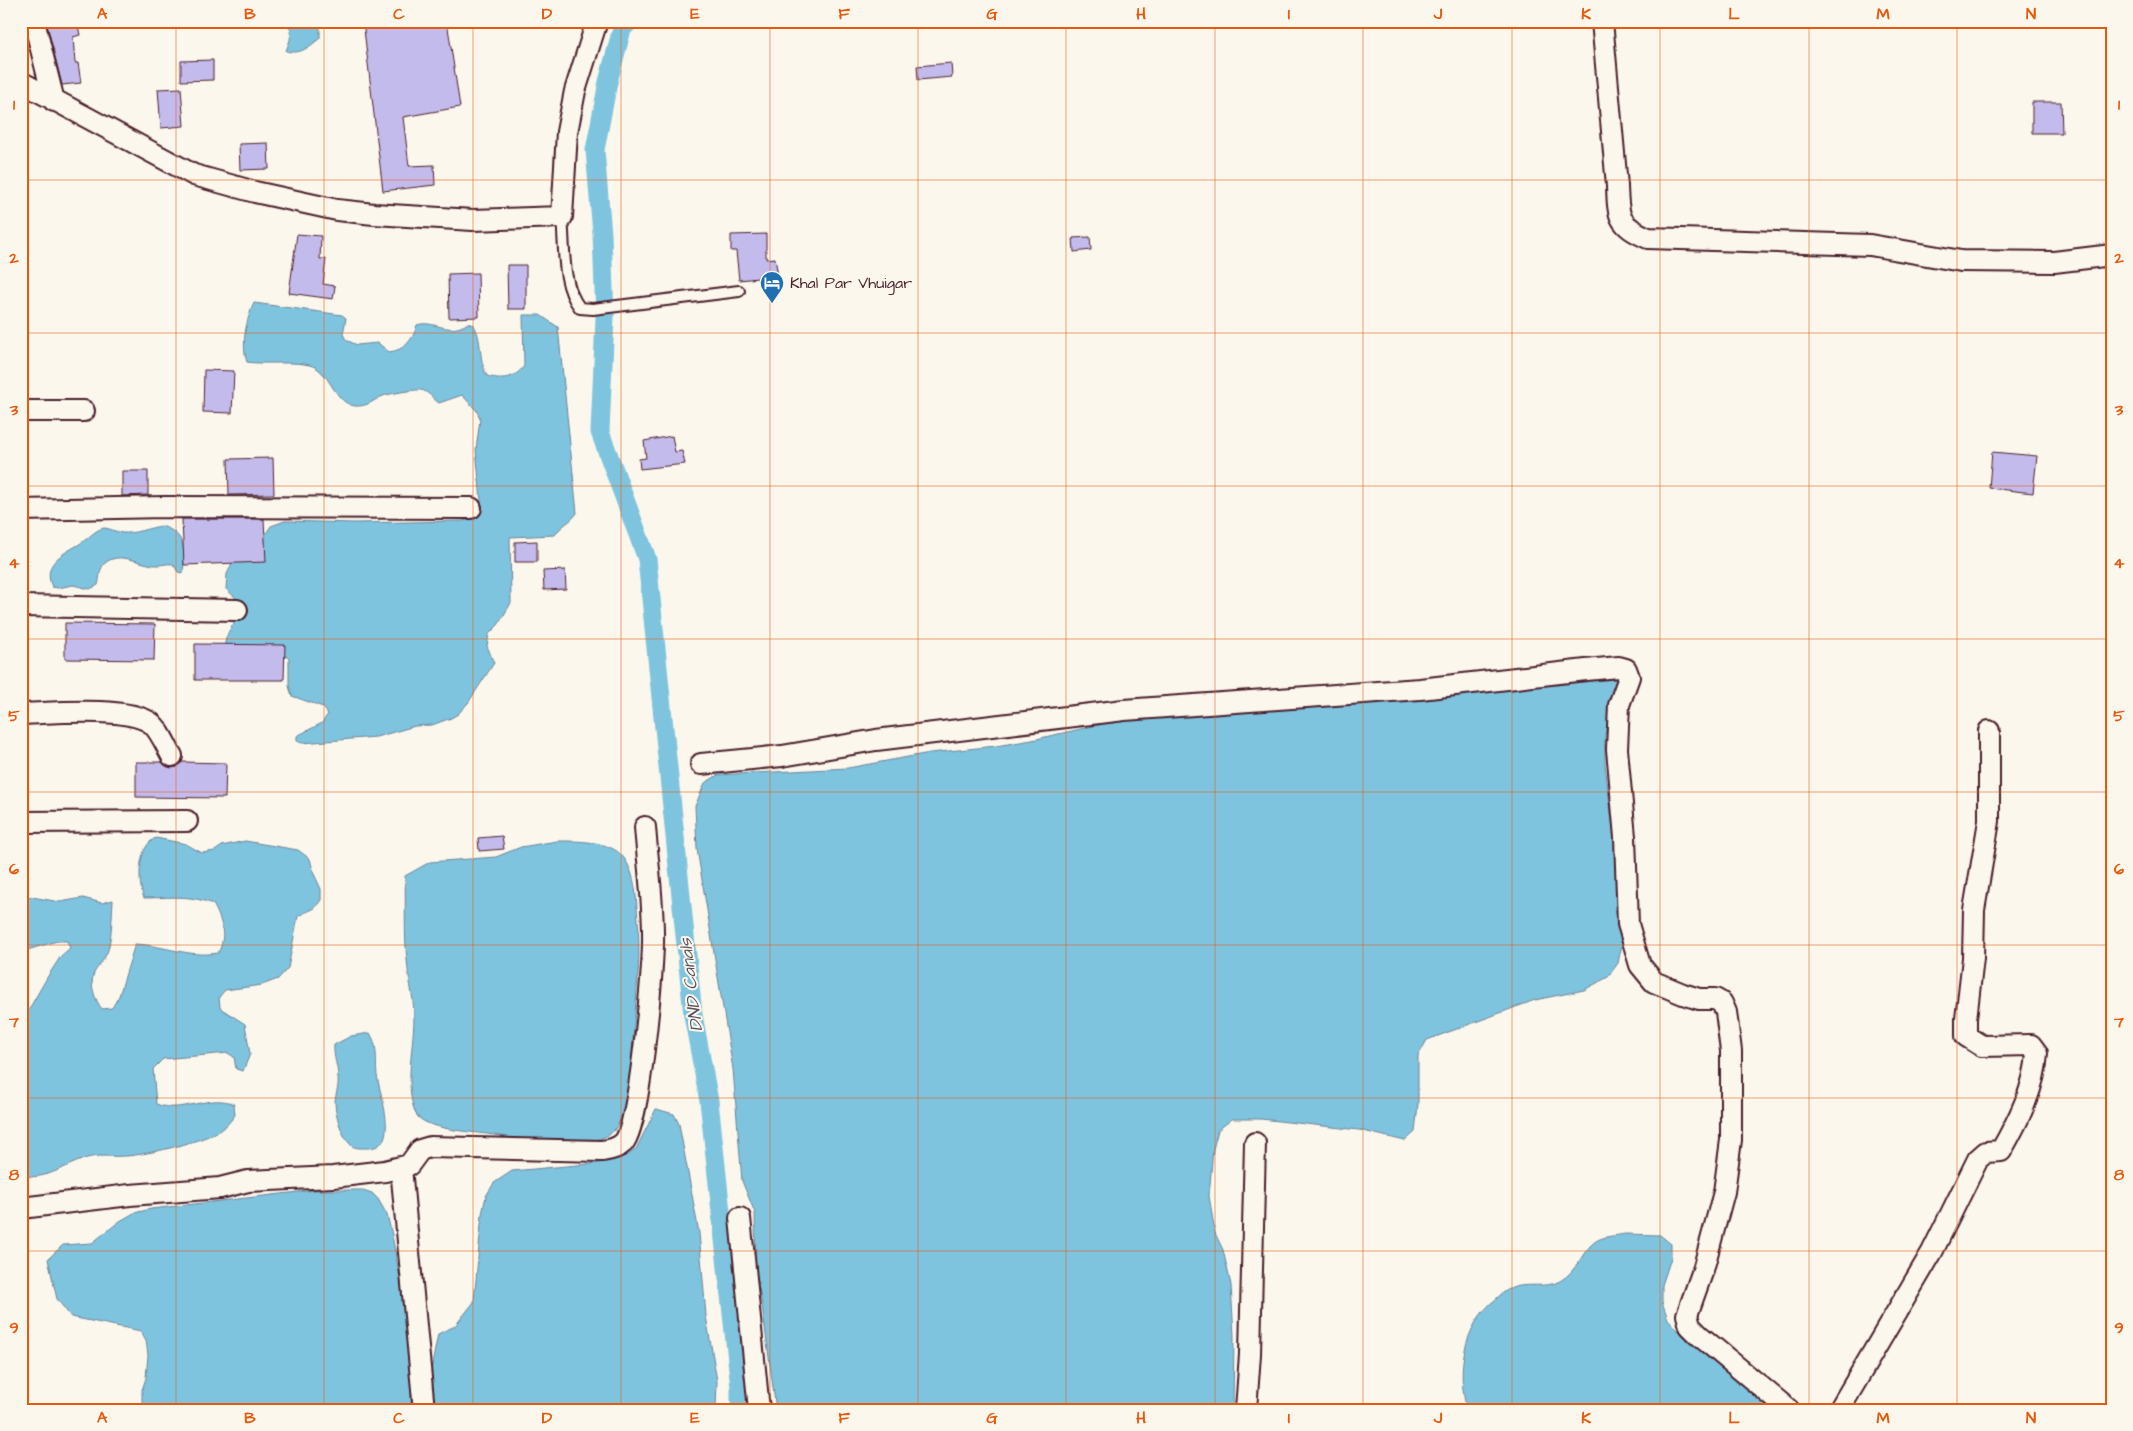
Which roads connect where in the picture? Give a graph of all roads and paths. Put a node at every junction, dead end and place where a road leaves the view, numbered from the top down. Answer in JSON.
{"nodes":[{"id":1,"x":34,"y":21,"type":"edge"},
{"id":2,"x":597,"y":21,"type":"edge"},
{"id":3,"x":1602,"y":21,"type":"edge"},
{"id":4,"x":21,"y":82,"type":"edge"},
{"id":5,"x":54,"y":101,"type":"junction"},
{"id":6,"x":562,"y":216,"type":"junction"},
{"id":7,"x":2112,"y":255,"type":"edge"},
{"id":8,"x":739,"y":291,"type":"dead end"},
{"id":9,"x":21,"y":411,"type":"edge"},
{"id":10,"x":84,"y":411,"type":"dead end"},
{"id":11,"x":471,"y":508,"type":"dead end"},
{"id":12,"x":21,"y":510,"type":"edge"},
{"id":13,"x":21,"y":606,"type":"edge"},
{"id":14,"x":237,"y":610,"type":"dead end"},
{"id":15,"x":21,"y":714,"type":"edge"},
{"id":16,"x":1989,"y":731,"type":"dead end"},
{"id":17,"x":172,"y":756,"type":"dead end"},
{"id":18,"x":701,"y":764,"type":"dead end"},
{"id":19,"x":187,"y":821,"type":"dead end"},
{"id":20,"x":21,"y":822,"type":"edge"},
{"id":21,"x":645,"y":827,"type":"dead end"},
{"id":22,"x":1255,"y":1142,"type":"dead end"},
{"id":23,"x":401,"y":1168,"type":"junction"},
{"id":24,"x":21,"y":1208,"type":"edge"},
{"id":25,"x":740,"y":1218,"type":"dead end"},
{"id":26,"x":424,"y":1410,"type":"edge"},
{"id":27,"x":759,"y":1410,"type":"edge"},
{"id":28,"x":1246,"y":1410,"type":"edge"},
{"id":29,"x":1789,"y":1410,"type":"edge"},
{"id":30,"x":1839,"y":1410,"type":"edge"}],
"edges":[{"from":1,"to":5,"type":"street"},
{"from":2,"to":6,"type":"street"},
{"from":3,"to":7,"type":"street"},
{"from":4,"to":5,"type":"street"},
{"from":5,"to":6,"type":"street"},
{"from":6,"to":8,"type":"lane"},
{"from":9,"to":10,"type":"street"},
{"from":11,"to":12,"type":"street"},
{"from":13,"to":14,"type":"street"},
{"from":15,"to":17,"type":"street"},
{"from":16,"to":30,"type":"street"},
{"from":18,"to":29,"type":"street"},
{"from":19,"to":20,"type":"street"},
{"from":21,"to":23,"type":"street"},
{"from":22,"to":28,"type":"street"},
{"from":23,"to":24,"type":"street"},
{"from":23,"to":26,"type":"street"},
{"from":25,"to":27,"type":"street"}]}
